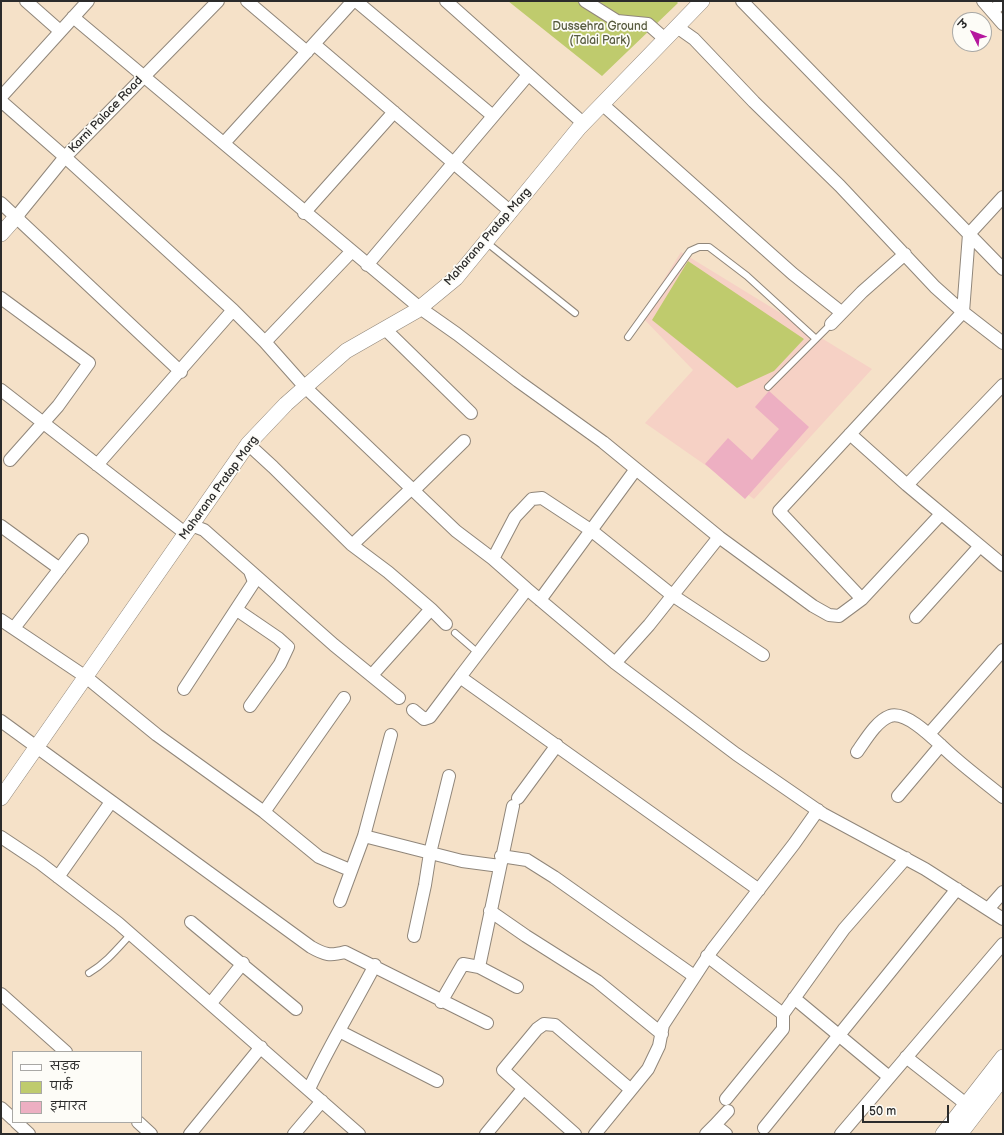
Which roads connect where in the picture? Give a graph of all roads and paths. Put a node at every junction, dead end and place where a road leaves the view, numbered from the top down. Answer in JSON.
{"nodes":[{"id":1,"x":26,"y":1,"type":"edge"},
{"id":2,"x":88,"y":1,"type":"edge"},
{"id":3,"x":218,"y":1,"type":"edge"},
{"id":4,"x":247,"y":1,"type":"edge"},
{"id":5,"x":354,"y":1,"type":"edge"},
{"id":6,"x":446,"y":1,"type":"edge"},
{"id":7,"x":585,"y":1,"type":"edge"},
{"id":8,"x":702,"y":1,"type":"edge"},
{"id":9,"x":742,"y":1,"type":"edge"},
{"id":10,"x":983,"y":1,"type":"edge"},
{"id":11,"x":1003,"y":1,"type":"edge"},
{"id":12,"x":993,"y":11,"type":"junction"},
{"id":13,"x":74,"y":17,"type":"junction"},
{"id":14,"x":1003,"y":24,"type":"edge"},
{"id":15,"x":677,"y":27,"type":"junction"},
{"id":16,"x":60,"y":31,"type":"junction"},
{"id":17,"x":665,"y":39,"type":"junction"},
{"id":18,"x":311,"y":48,"type":"junction"},
{"id":19,"x":528,"y":74,"type":"junction"},
{"id":20,"x":143,"y":76,"type":"junction"},
{"id":21,"x":1,"y":97,"type":"edge"},
{"id":22,"x":1,"y":101,"type":"edge"},
{"id":23,"x":602,"y":104,"type":"junction"},
{"id":24,"x":394,"y":112,"type":"junction"},
{"id":25,"x":493,"y":116,"type":"junction"},
{"id":26,"x":583,"y":123,"type":"junction"},
{"id":27,"x":224,"y":143,"type":"junction"},
{"id":28,"x":65,"y":157,"type":"junction"},
{"id":29,"x":453,"y":163,"type":"junction"},
{"id":30,"x":1003,"y":197,"type":"edge"},
{"id":31,"x":1,"y":203,"type":"edge"},
{"id":32,"x":511,"y":212,"type":"junction"},
{"id":33,"x":304,"y":213,"type":"junction"},
{"id":34,"x":16,"y":216,"type":"junction"},
{"id":35,"x":1,"y":234,"type":"edge"},
{"id":36,"x":969,"y":234,"type":"junction"},
{"id":37,"x":486,"y":242,"type":"junction"},
{"id":38,"x":351,"y":252,"type":"junction"},
{"id":39,"x":905,"y":254,"type":"junction"},
{"id":40,"x":367,"y":265,"type":"junction"},
{"id":41,"x":1003,"y":269,"type":"edge"},
{"id":42,"x":1,"y":298,"type":"edge"},
{"id":43,"x":420,"y":308,"type":"junction"},
{"id":44,"x":233,"y":310,"type":"junction"},
{"id":45,"x":841,"y":312,"type":"junction"},
{"id":46,"x":963,"y":312,"type":"junction"},
{"id":47,"x":575,"y":313,"type":"dead end"},
{"id":48,"x":831,"y":324,"type":"joint"},
{"id":49,"x":385,"y":329,"type":"junction"},
{"id":50,"x":628,"y":337,"type":"dead end"},
{"id":51,"x":816,"y":339,"type":"junction"},
{"id":52,"x":265,"y":342,"type":"junction"},
{"id":53,"x":1003,"y":342,"type":"edge"},
{"id":54,"x":180,"y":372,"type":"junction"},
{"id":55,"x":1003,"y":385,"type":"edge"},
{"id":56,"x":305,"y":387,"type":"junction"},
{"id":57,"x":768,"y":387,"type":"dead end"},
{"id":58,"x":1,"y":390,"type":"edge"},
{"id":59,"x":470,"y":413,"type":"dead end"},
{"id":60,"x":43,"y":422,"type":"junction"},
{"id":61,"x":850,"y":434,"type":"junction"},
{"id":62,"x":464,"y":441,"type":"dead end"},
{"id":63,"x":248,"y":444,"type":"junction"},
{"id":64,"x":10,"y":460,"type":"dead end"},
{"id":65,"x":97,"y":465,"type":"junction"},
{"id":66,"x":636,"y":469,"type":"junction"},
{"id":67,"x":907,"y":485,"type":"junction"},
{"id":68,"x":413,"y":489,"type":"junction"},
{"id":69,"x":941,"y":514,"type":"junction"},
{"id":70,"x":1,"y":526,"type":"edge"},
{"id":71,"x":188,"y":529,"type":"junction"},
{"id":72,"x":592,"y":531,"type":"junction"},
{"id":73,"x":719,"y":537,"type":"junction"},
{"id":74,"x":82,"y":540,"type":"dead end"},
{"id":75,"x":352,"y":545,"type":"junction"},
{"id":76,"x":980,"y":546,"type":"junction"},
{"id":77,"x":493,"y":559,"type":"junction"},
{"id":78,"x":1003,"y":566,"type":"edge"},
{"id":79,"x":60,"y":569,"type":"junction"},
{"id":80,"x":250,"y":571,"type":"junction"},
{"id":81,"x":526,"y":589,"type":"junction"},
{"id":82,"x":672,"y":595,"type":"junction"},
{"id":83,"x":862,"y":598,"type":"junction"},
{"id":84,"x":540,"y":600,"type":"junction"},
{"id":85,"x":431,"y":609,"type":"junction"},
{"id":86,"x":237,"y":610,"type":"junction"},
{"id":87,"x":916,"y":617,"type":"dead end"},
{"id":88,"x":1,"y":620,"type":"edge"},
{"id":89,"x":446,"y":624,"type":"dead end"},
{"id":90,"x":14,"y":628,"type":"junction"},
{"id":91,"x":455,"y":633,"type":"dead end"},
{"id":92,"x":1003,"y":650,"type":"edge"},
{"id":93,"x":477,"y":652,"type":"junction"},
{"id":94,"x":763,"y":655,"type":"dead end"},
{"id":95,"x":615,"y":663,"type":"junction"},
{"id":96,"x":372,"y":675,"type":"junction"},
{"id":97,"x":86,"y":677,"type":"junction"},
{"id":98,"x":460,"y":677,"type":"junction"},
{"id":99,"x":184,"y":689,"type":"dead end"},
{"id":100,"x":344,"y":698,"type":"dead end"},
{"id":101,"x":398,"y":698,"type":"dead end"},
{"id":102,"x":250,"y":706,"type":"dead end"},
{"id":103,"x":413,"y":710,"type":"dead end"},
{"id":104,"x":1,"y":721,"type":"edge"},
{"id":105,"x":929,"y":734,"type":"junction"},
{"id":106,"x":391,"y":735,"type":"dead end"},
{"id":107,"x":941,"y":745,"type":"junction"},
{"id":108,"x":557,"y":746,"type":"junction"},
{"id":109,"x":37,"y":747,"type":"junction"},
{"id":110,"x":856,"y":752,"type":"dead end"},
{"id":111,"x":449,"y":776,"type":"dead end"},
{"id":112,"x":898,"y":796,"type":"dead end"},
{"id":113,"x":1003,"y":797,"type":"edge"},
{"id":114,"x":1,"y":798,"type":"edge"},
{"id":115,"x":111,"y":802,"type":"junction"},
{"id":116,"x":818,"y":810,"type":"junction"},
{"id":117,"x":264,"y":812,"type":"junction"},
{"id":118,"x":1,"y":836,"type":"edge"},
{"id":119,"x":364,"y":836,"type":"junction"},
{"id":120,"x":430,"y":853,"type":"junction"},
{"id":121,"x":906,"y":858,"type":"junction"},
{"id":122,"x":501,"y":861,"type":"junction"},
{"id":123,"x":350,"y":870,"type":"junction"},
{"id":124,"x":58,"y":876,"type":"junction"},
{"id":125,"x":957,"y":889,"type":"junction"},
{"id":126,"x":758,"y":890,"type":"junction"},
{"id":127,"x":1003,"y":892,"type":"edge"},
{"id":128,"x":340,"y":901,"type":"dead end"},
{"id":129,"x":988,"y":909,"type":"junction"},
{"id":130,"x":490,"y":911,"type":"junction"},
{"id":131,"x":1003,"y":919,"type":"edge"},
{"id":132,"x":191,"y":922,"type":"dead end"},
{"id":133,"x":131,"y":934,"type":"junction"},
{"id":134,"x":414,"y":936,"type":"dead end"},
{"id":135,"x":1003,"y":944,"type":"edge"},
{"id":136,"x":707,"y":956,"type":"junction"},
{"id":137,"x":242,"y":963,"type":"junction"},
{"id":138,"x":375,"y":966,"type":"junction"},
{"id":139,"x":479,"y":967,"type":"junction"},
{"id":140,"x":89,"y":973,"type":"dead end"},
{"id":141,"x":694,"y":976,"type":"junction"},
{"id":142,"x":517,"y":987,"type":"dead end"},
{"id":143,"x":1,"y":994,"type":"edge"},
{"id":144,"x":794,"y":998,"type":"junction"},
{"id":145,"x":441,"y":1002,"type":"junction"},
{"id":146,"x":210,"y":1003,"type":"junction"},
{"id":147,"x":296,"y":1009,"type":"dead end"},
{"id":148,"x":783,"y":1014,"type":"junction"},
{"id":149,"x":487,"y":1023,"type":"dead end"},
{"id":150,"x":339,"y":1031,"type":"junction"},
{"id":151,"x":662,"y":1034,"type":"junction"},
{"id":152,"x":838,"y":1035,"type":"junction"},
{"id":153,"x":261,"y":1048,"type":"junction"},
{"id":154,"x":65,"y":1051,"type":"edge"},
{"id":155,"x":1003,"y":1056,"type":"edge"},
{"id":156,"x":906,"y":1057,"type":"junction"},
{"id":157,"x":890,"y":1077,"type":"junction"},
{"id":158,"x":1003,"y":1078,"type":"edge"},
{"id":159,"x":437,"y":1081,"type":"dead end"},
{"id":160,"x":309,"y":1089,"type":"junction"},
{"id":161,"x":523,"y":1089,"type":"junction"},
{"id":162,"x":630,"y":1089,"type":"junction"},
{"id":163,"x":322,"y":1101,"type":"junction"},
{"id":164,"x":966,"y":1104,"type":"junction"},
{"id":165,"x":1,"y":1108,"type":"edge"},
{"id":166,"x":12,"y":1118,"type":"edge"},
{"id":167,"x":17,"y":1123,"type":"edge"},
{"id":168,"x":139,"y":1123,"type":"edge"},
{"id":169,"x":715,"y":1125,"type":"junction"},
{"id":170,"x":764,"y":1128,"type":"dead end"},
{"id":171,"x":29,"y":1134,"type":"edge"},
{"id":172,"x":151,"y":1134,"type":"edge"},
{"id":173,"x":190,"y":1134,"type":"edge"},
{"id":174,"x":294,"y":1134,"type":"edge"},
{"id":175,"x":359,"y":1134,"type":"edge"},
{"id":176,"x":486,"y":1134,"type":"edge"},
{"id":177,"x":575,"y":1134,"type":"edge"},
{"id":178,"x":595,"y":1134,"type":"edge"},
{"id":179,"x":706,"y":1134,"type":"edge"},
{"id":180,"x":726,"y":1134,"type":"edge"},
{"id":181,"x":841,"y":1134,"type":"edge"},
{"id":182,"x":944,"y":1134,"type":"edge"},
{"id":183,"x":960,"y":1134,"type":"edge"}],
"edges":[{"from":1,"to":16,"type":"street"},
{"from":2,"to":13,"type":"street"},
{"from":3,"to":20,"type":"street","name":"Karni Palace Road"},
{"from":4,"to":18,"type":"street"},
{"from":5,"to":18,"type":"street"},
{"from":5,"to":25,"type":"street"},
{"from":6,"to":19,"type":"street"},
{"from":7,"to":17,"type":"street"},
{"from":8,"to":15,"type":"street","name":"Maharana Pratap Marg"},
{"from":9,"to":36,"type":"street"},
{"from":10,"to":12,"type":"street"},
{"from":11,"to":12,"type":"street"},
{"from":12,"to":14,"type":"street"},
{"from":13,"to":16,"type":"street"},
{"from":13,"to":20,"type":"street"},
{"from":15,"to":17,"type":"street","name":"Maharana Pratap Marg"},
{"from":15,"to":39,"type":"street"},
{"from":16,"to":21,"type":"street"},
{"from":17,"to":23,"type":"street","name":"Maharana Pratap Marg"},
{"from":18,"to":24,"type":"street"},
{"from":18,"to":27,"type":"street"},
{"from":19,"to":25,"type":"street"},
{"from":19,"to":26,"type":"street"},
{"from":20,"to":27,"type":"street"},
{"from":20,"to":28,"type":"street","name":"Karni Palace Road"},
{"from":22,"to":28,"type":"street"},
{"from":23,"to":26,"type":"street","name":"Maharana Pratap Marg"},
{"from":23,"to":45,"type":"street"},
{"from":24,"to":29,"type":"street"},
{"from":24,"to":33,"type":"street"},
{"from":25,"to":29,"type":"street"},
{"from":26,"to":32,"type":"street","name":"Maharana Pratap Marg"},
{"from":27,"to":33,"type":"street"},
{"from":28,"to":34,"type":"street","name":"Karni Palace Road"},
{"from":28,"to":44,"type":"street"},
{"from":29,"to":32,"type":"street"},
{"from":29,"to":40,"type":"street"},
{"from":30,"to":36,"type":"street"},
{"from":31,"to":34,"type":"street"},
{"from":32,"to":37,"type":"street","name":"Maharana Pratap Marg"},
{"from":33,"to":38,"type":"street"},
{"from":34,"to":35,"type":"street","name":"Karni Palace Road"},
{"from":34,"to":54,"type":"street"},
{"from":36,"to":41,"type":"street"},
{"from":36,"to":46,"type":"street"},
{"from":37,"to":43,"type":"street","name":"Maharana Pratap Marg"},
{"from":37,"to":47,"type":"lane"},
{"from":38,"to":40,"type":"street"},
{"from":38,"to":52,"type":"street"},
{"from":39,"to":45,"type":"street"},
{"from":39,"to":46,"type":"street"},
{"from":40,"to":43,"type":"street"},
{"from":42,"to":60,"type":"street"},
{"from":43,"to":49,"type":"street","name":"Maharana Pratap Marg"},
{"from":43,"to":66,"type":"street"},
{"from":44,"to":52,"type":"street"},
{"from":44,"to":54,"type":"street"},
{"from":45,"to":48,"type":"street"},
{"from":46,"to":53,"type":"street"},
{"from":46,"to":61,"type":"street"},
{"from":48,"to":51,"type":"lane"},
{"from":49,"to":56,"type":"street","name":"Maharana Pratap Marg"},
{"from":49,"to":59,"type":"street"},
{"from":50,"to":51,"type":"lane"},
{"from":51,"to":57,"type":"lane"},
{"from":52,"to":56,"type":"street"},
{"from":54,"to":65,"type":"street"},
{"from":55,"to":67,"type":"street"},
{"from":56,"to":63,"type":"street","name":"Maharana Pratap Marg"},
{"from":56,"to":68,"type":"street"},
{"from":58,"to":60,"type":"street"},
{"from":60,"to":64,"type":"street"},
{"from":60,"to":65,"type":"street"},
{"from":61,"to":67,"type":"street"},
{"from":61,"to":83,"type":"street"},
{"from":62,"to":68,"type":"street"},
{"from":63,"to":71,"type":"street","name":"Maharana Pratap Marg"},
{"from":63,"to":75,"type":"street"},
{"from":65,"to":71,"type":"street"},
{"from":66,"to":72,"type":"street"},
{"from":66,"to":73,"type":"street"},
{"from":67,"to":69,"type":"street"},
{"from":68,"to":75,"type":"street"},
{"from":68,"to":77,"type":"street"},
{"from":69,"to":76,"type":"street"},
{"from":69,"to":83,"type":"street"},
{"from":70,"to":79,"type":"street"},
{"from":71,"to":80,"type":"street"},
{"from":71,"to":97,"type":"street","name":"Maharana Pratap Marg"},
{"from":72,"to":77,"type":"street"},
{"from":72,"to":82,"type":"street"},
{"from":72,"to":84,"type":"street"},
{"from":73,"to":82,"type":"street"},
{"from":73,"to":83,"type":"street"},
{"from":74,"to":79,"type":"street"},
{"from":75,"to":85,"type":"street"},
{"from":76,"to":78,"type":"street"},
{"from":76,"to":87,"type":"street"},
{"from":77,"to":81,"type":"street"},
{"from":79,"to":90,"type":"street"},
{"from":80,"to":86,"type":"street"},
{"from":80,"to":96,"type":"street"},
{"from":81,"to":84,"type":"street"},
{"from":81,"to":93,"type":"street"},
{"from":82,"to":94,"type":"street"},
{"from":82,"to":95,"type":"street"},
{"from":84,"to":95,"type":"street"},
{"from":85,"to":89,"type":"street"},
{"from":85,"to":96,"type":"street"},
{"from":86,"to":99,"type":"street"},
{"from":86,"to":102,"type":"street"},
{"from":88,"to":90,"type":"street"},
{"from":90,"to":97,"type":"street"},
{"from":91,"to":93,"type":"lane"},
{"from":92,"to":105,"type":"street"},
{"from":93,"to":98,"type":"street"},
{"from":95,"to":116,"type":"street"},
{"from":96,"to":101,"type":"street"},
{"from":97,"to":109,"type":"street","name":"Maharana Pratap Marg"},
{"from":97,"to":117,"type":"street"},
{"from":98,"to":103,"type":"street"},
{"from":98,"to":108,"type":"street"},
{"from":100,"to":117,"type":"street"},
{"from":104,"to":109,"type":"street"},
{"from":105,"to":107,"type":"street"},
{"from":105,"to":110,"type":"street"},
{"from":106,"to":119,"type":"street"},
{"from":107,"to":112,"type":"street"},
{"from":107,"to":113,"type":"street"},
{"from":108,"to":122,"type":"street"},
{"from":108,"to":126,"type":"street"},
{"from":109,"to":114,"type":"street","name":"Maharana Pratap Marg"},
{"from":109,"to":115,"type":"street"},
{"from":111,"to":120,"type":"street"},
{"from":115,"to":124,"type":"street"},
{"from":115,"to":138,"type":"street"},
{"from":116,"to":121,"type":"street"},
{"from":116,"to":126,"type":"street"},
{"from":117,"to":123,"type":"street"},
{"from":118,"to":124,"type":"street"},
{"from":119,"to":120,"type":"street"},
{"from":119,"to":123,"type":"street"},
{"from":120,"to":122,"type":"street"},
{"from":120,"to":134,"type":"street"},
{"from":121,"to":125,"type":"street"},
{"from":121,"to":144,"type":"street"},
{"from":122,"to":130,"type":"street"},
{"from":122,"to":141,"type":"street"},
{"from":123,"to":128,"type":"street"},
{"from":124,"to":133,"type":"street"},
{"from":125,"to":129,"type":"street"},
{"from":125,"to":152,"type":"street"},
{"from":126,"to":136,"type":"street"},
{"from":127,"to":129,"type":"street"},
{"from":129,"to":131,"type":"street"},
{"from":130,"to":139,"type":"street"},
{"from":130,"to":151,"type":"street"},
{"from":132,"to":137,"type":"street"},
{"from":133,"to":140,"type":"lane"},
{"from":133,"to":146,"type":"street"},
{"from":135,"to":156,"type":"street"},
{"from":136,"to":141,"type":"street"},
{"from":136,"to":148,"type":"street"},
{"from":137,"to":146,"type":"street"},
{"from":137,"to":147,"type":"street"},
{"from":138,"to":145,"type":"street"},
{"from":138,"to":150,"type":"street"},
{"from":139,"to":142,"type":"street"},
{"from":139,"to":145,"type":"street"},
{"from":141,"to":151,"type":"street"},
{"from":143,"to":154,"type":"street"},
{"from":144,"to":148,"type":"street"},
{"from":144,"to":152,"type":"street"},
{"from":145,"to":149,"type":"street"},
{"from":146,"to":153,"type":"street"},
{"from":148,"to":169,"type":"street"},
{"from":150,"to":159,"type":"street"},
{"from":150,"to":160,"type":"street"},
{"from":151,"to":162,"type":"street"},
{"from":152,"to":157,"type":"street"},
{"from":152,"to":170,"type":"street"},
{"from":153,"to":160,"type":"street"},
{"from":153,"to":173,"type":"street"},
{"from":155,"to":164,"type":"street"},
{"from":156,"to":157,"type":"street"},
{"from":156,"to":164,"type":"street"},
{"from":157,"to":181,"type":"street"},
{"from":158,"to":183,"type":"street"},
{"from":160,"to":163,"type":"street"},
{"from":161,"to":162,"type":"street"},
{"from":161,"to":176,"type":"street"},
{"from":161,"to":177,"type":"street"},
{"from":162,"to":178,"type":"street"},
{"from":163,"to":174,"type":"street"},
{"from":163,"to":175,"type":"street"},
{"from":164,"to":182,"type":"street"},
{"from":165,"to":166,"type":"street"},
{"from":167,"to":171,"type":"street"},
{"from":168,"to":172,"type":"street"},
{"from":169,"to":179,"type":"street"},
{"from":169,"to":180,"type":"street"}]}
